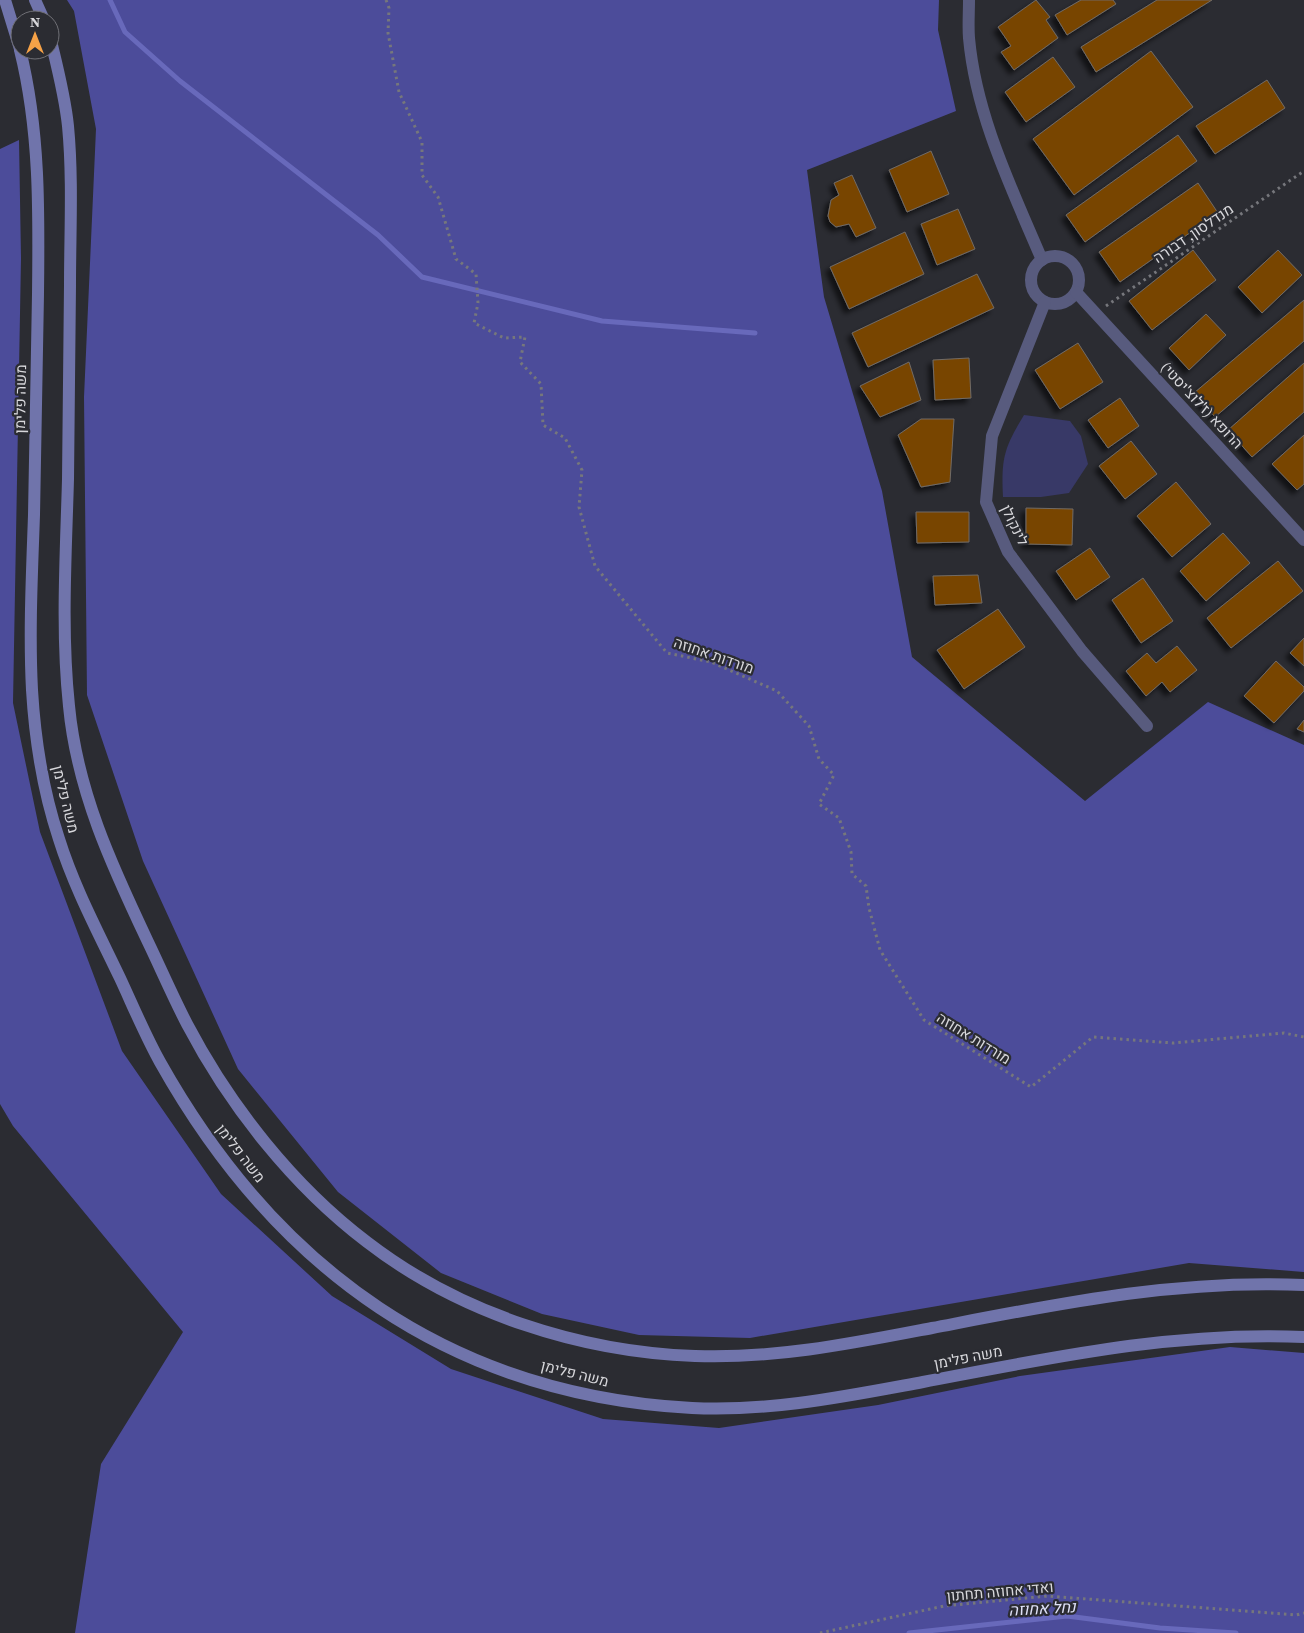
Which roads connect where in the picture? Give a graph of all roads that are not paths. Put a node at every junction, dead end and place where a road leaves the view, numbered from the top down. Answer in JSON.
{"nodes":[{"id":1,"x":5,"y":0,"type":"edge"},
{"id":2,"x":969,"y":0,"type":"edge"},
{"id":3,"x":10,"y":16,"type":"edge"},
{"id":4,"x":22,"y":60,"type":"edge"},
{"id":5,"x":55,"y":60,"type":"edge"},
{"id":6,"x":1042,"y":260,"type":"junction"},
{"id":7,"x":1076,"y":292,"type":"junction"},
{"id":8,"x":1046,"y":302,"type":"junction"},
{"id":9,"x":1304,"y":540,"type":"edge"},
{"id":10,"x":1148,"y":726,"type":"dead end"},
{"id":11,"x":1304,"y":1285,"type":"edge"},
{"id":12,"x":1304,"y":1337,"type":"edge"}],
"edges":[{"from":1,"to":3,"type":"main road","name":"משה פלימן"},
{"from":2,"to":6,"type":"street"},
{"from":4,"to":12,"type":"main road","name":"משה פלימן"},
{"from":5,"to":11,"type":"main road","name":"משה פלימן"},
{"from":6,"to":7,"type":"street"},
{"from":6,"to":8,"type":"street"},
{"from":7,"to":8,"type":"street"},
{"from":7,"to":9,"type":"street","name":"הרופא (ז'לוצ'יסטי)"},
{"from":8,"to":10,"type":"street","name":"לינקולן"}]}
